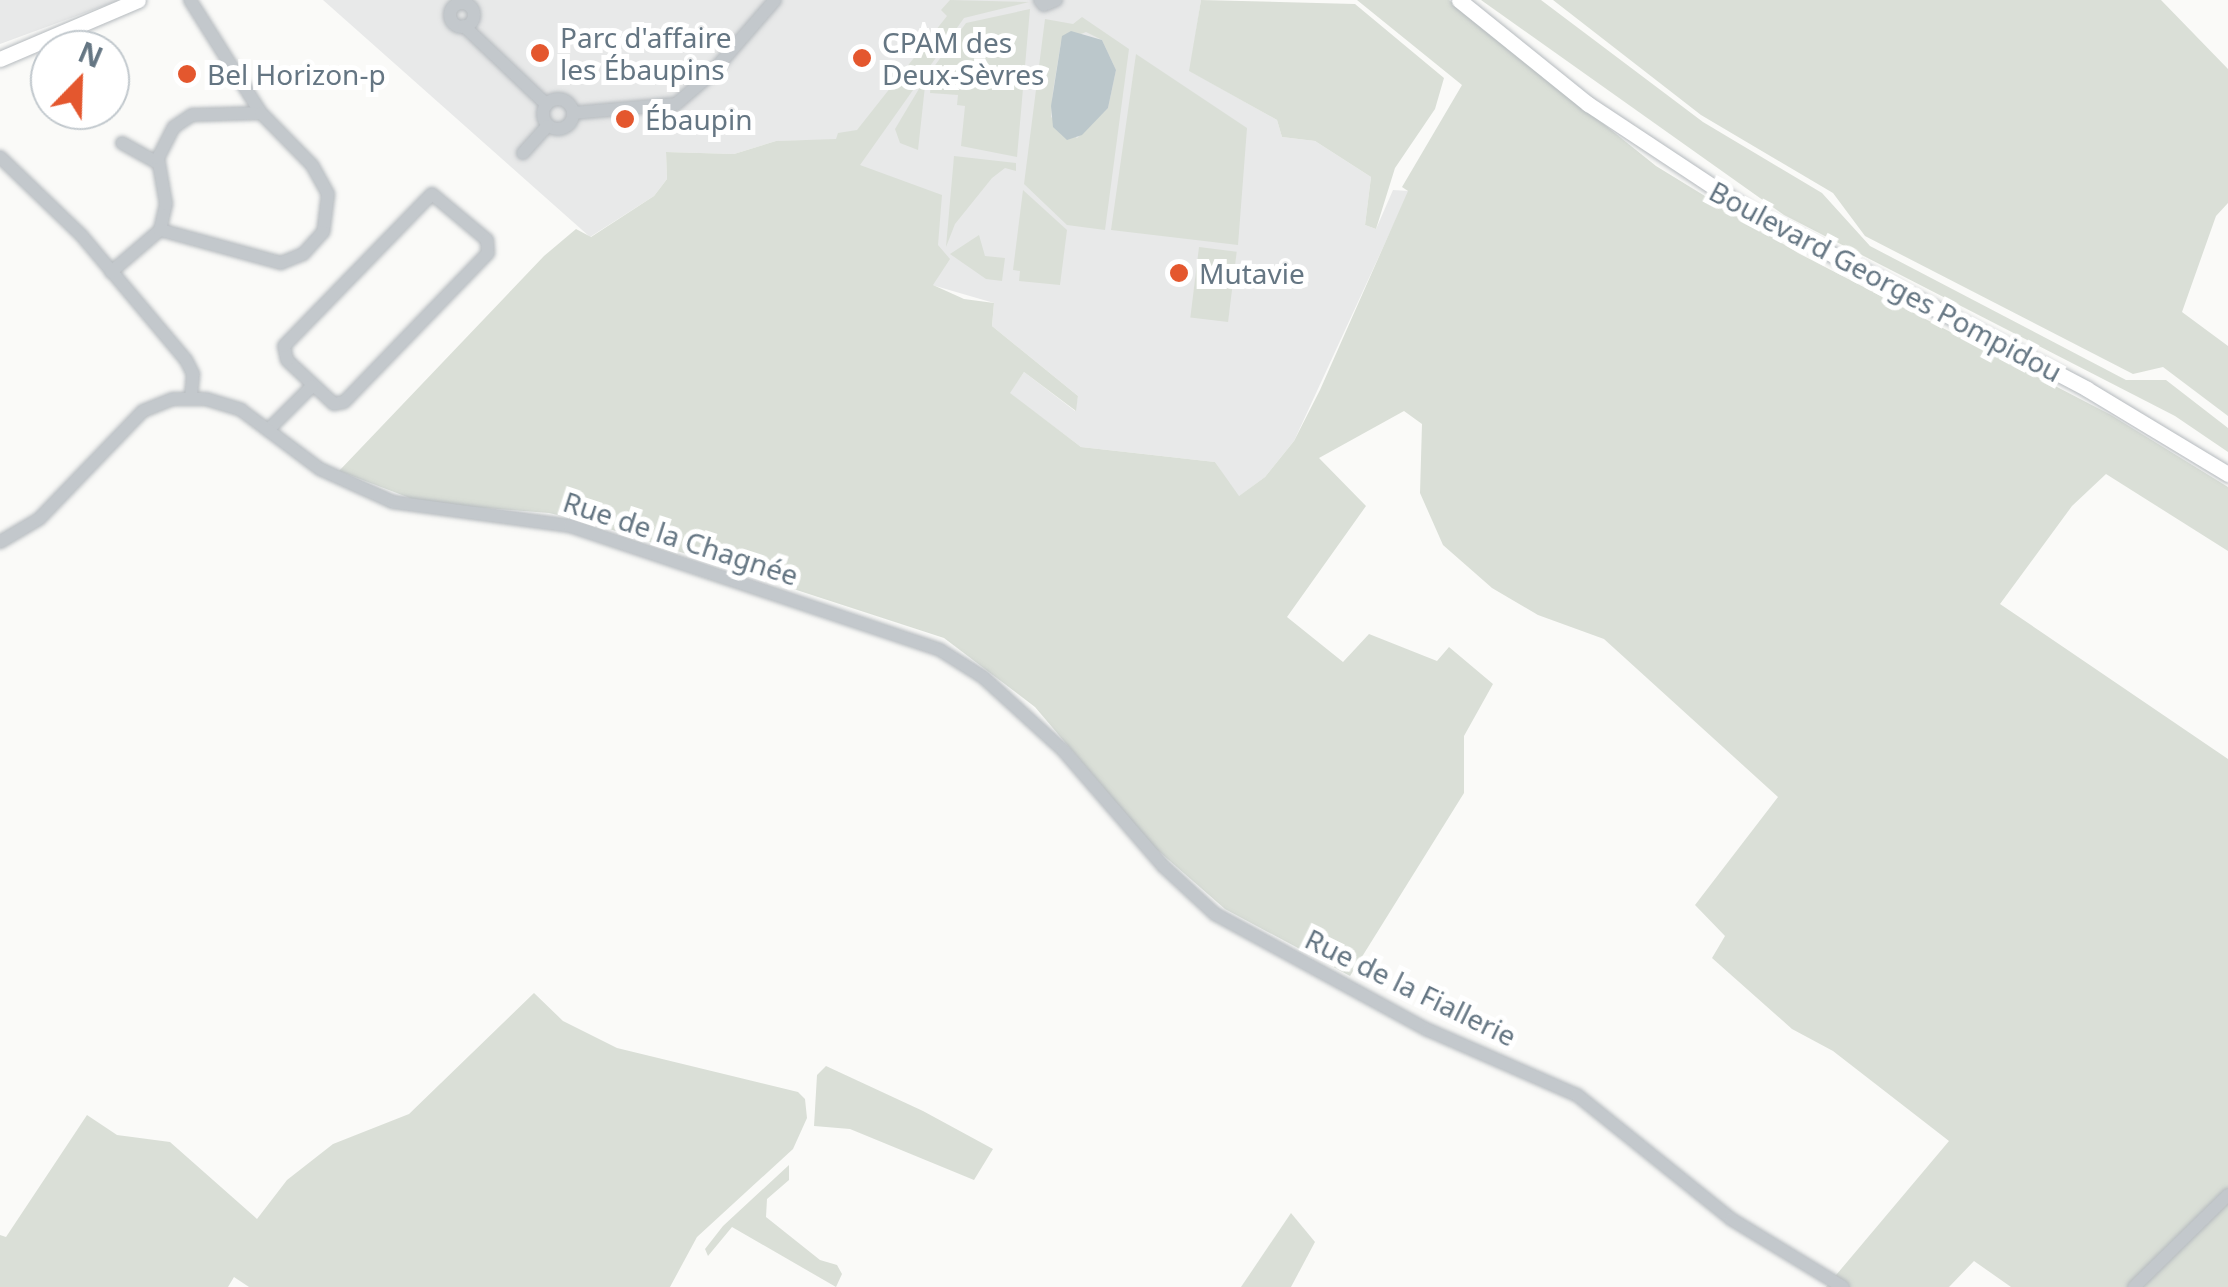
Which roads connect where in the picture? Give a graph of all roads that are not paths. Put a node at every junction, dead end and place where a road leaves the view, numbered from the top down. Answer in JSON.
{"nodes":[{"id":1,"x":138,"y":0,"type":"edge"},
{"id":2,"x":439,"y":0,"type":"edge"},
{"id":3,"x":775,"y":0,"type":"edge"},
{"id":4,"x":1040,"y":0,"type":"edge"},
{"id":5,"x":1056,"y":0,"type":"edge"},
{"id":6,"x":1459,"y":0,"type":"edge"},
{"id":7,"x":1470,"y":0,"type":"edge"},
{"id":8,"x":190,"y":1,"type":"edge"},
{"id":9,"x":451,"y":10,"type":"junction"},
{"id":10,"x":464,"y":26,"type":"junction"},
{"id":11,"x":0,"y":59,"type":"edge"},
{"id":12,"x":546,"y":104,"type":"junction"},
{"id":13,"x":260,"y":113,"type":"junction"},
{"id":14,"x":573,"y":113,"type":"junction"},
{"id":15,"x":547,"y":126,"type":"junction"},
{"id":16,"x":122,"y":143,"type":"dead end"},
{"id":17,"x":523,"y":153,"type":"dead end"},
{"id":18,"x":0,"y":157,"type":"edge"},
{"id":19,"x":158,"y":162,"type":"junction"},
{"id":20,"x":160,"y":230,"type":"junction"},
{"id":21,"x":111,"y":272,"type":"junction"},
{"id":22,"x":312,"y":386,"type":"junction"},
{"id":23,"x":191,"y":397,"type":"junction"},
{"id":24,"x":268,"y":430,"type":"junction"},
{"id":25,"x":2228,"y":466,"type":"edge"},
{"id":26,"x":2228,"y":474,"type":"edge"},
{"id":27,"x":0,"y":542,"type":"edge"},
{"id":28,"x":1038,"y":727,"type":"joint"},
{"id":29,"x":2228,"y":1195,"type":"edge"},
{"id":30,"x":1843,"y":1287,"type":"edge"},
{"id":31,"x":2134,"y":1287,"type":"edge"}],
"edges":[{"from":1,"to":11,"type":"main road"},
{"from":2,"to":9,"type":"street"},
{"from":3,"to":14,"type":"street"},
{"from":4,"to":5,"type":"street"},
{"from":6,"to":26,"type":"main road","name":"Boulevard Georges Pompidou"},
{"from":7,"to":25,"type":"main road","name":"Boulevard Georges Pompidou"},
{"from":8,"to":13,"type":"street"},
{"from":9,"to":10,"type":"street"},
{"from":9,"to":10,"type":"street"},
{"from":10,"to":12,"type":"street"},
{"from":12,"to":14,"type":"street"},
{"from":12,"to":15,"type":"street"},
{"from":13,"to":19,"type":"street"},
{"from":13,"to":20,"type":"street"},
{"from":14,"to":15,"type":"street"},
{"from":15,"to":17,"type":"street"},
{"from":16,"to":19,"type":"street"},
{"from":18,"to":21,"type":"street"},
{"from":19,"to":20,"type":"street"},
{"from":20,"to":21,"type":"street"},
{"from":21,"to":23,"type":"street"},
{"from":22,"to":22,"type":"street"},
{"from":22,"to":24,"type":"street"},
{"from":23,"to":24,"type":"street","name":"Rue de la Chagnée"},
{"from":23,"to":27,"type":"street"},
{"from":24,"to":28,"type":"street","name":"Rue de la Chagnée"},
{"from":28,"to":30,"type":"street","name":"Rue de la Fiallerie"},
{"from":29,"to":31,"type":"street"}]}
